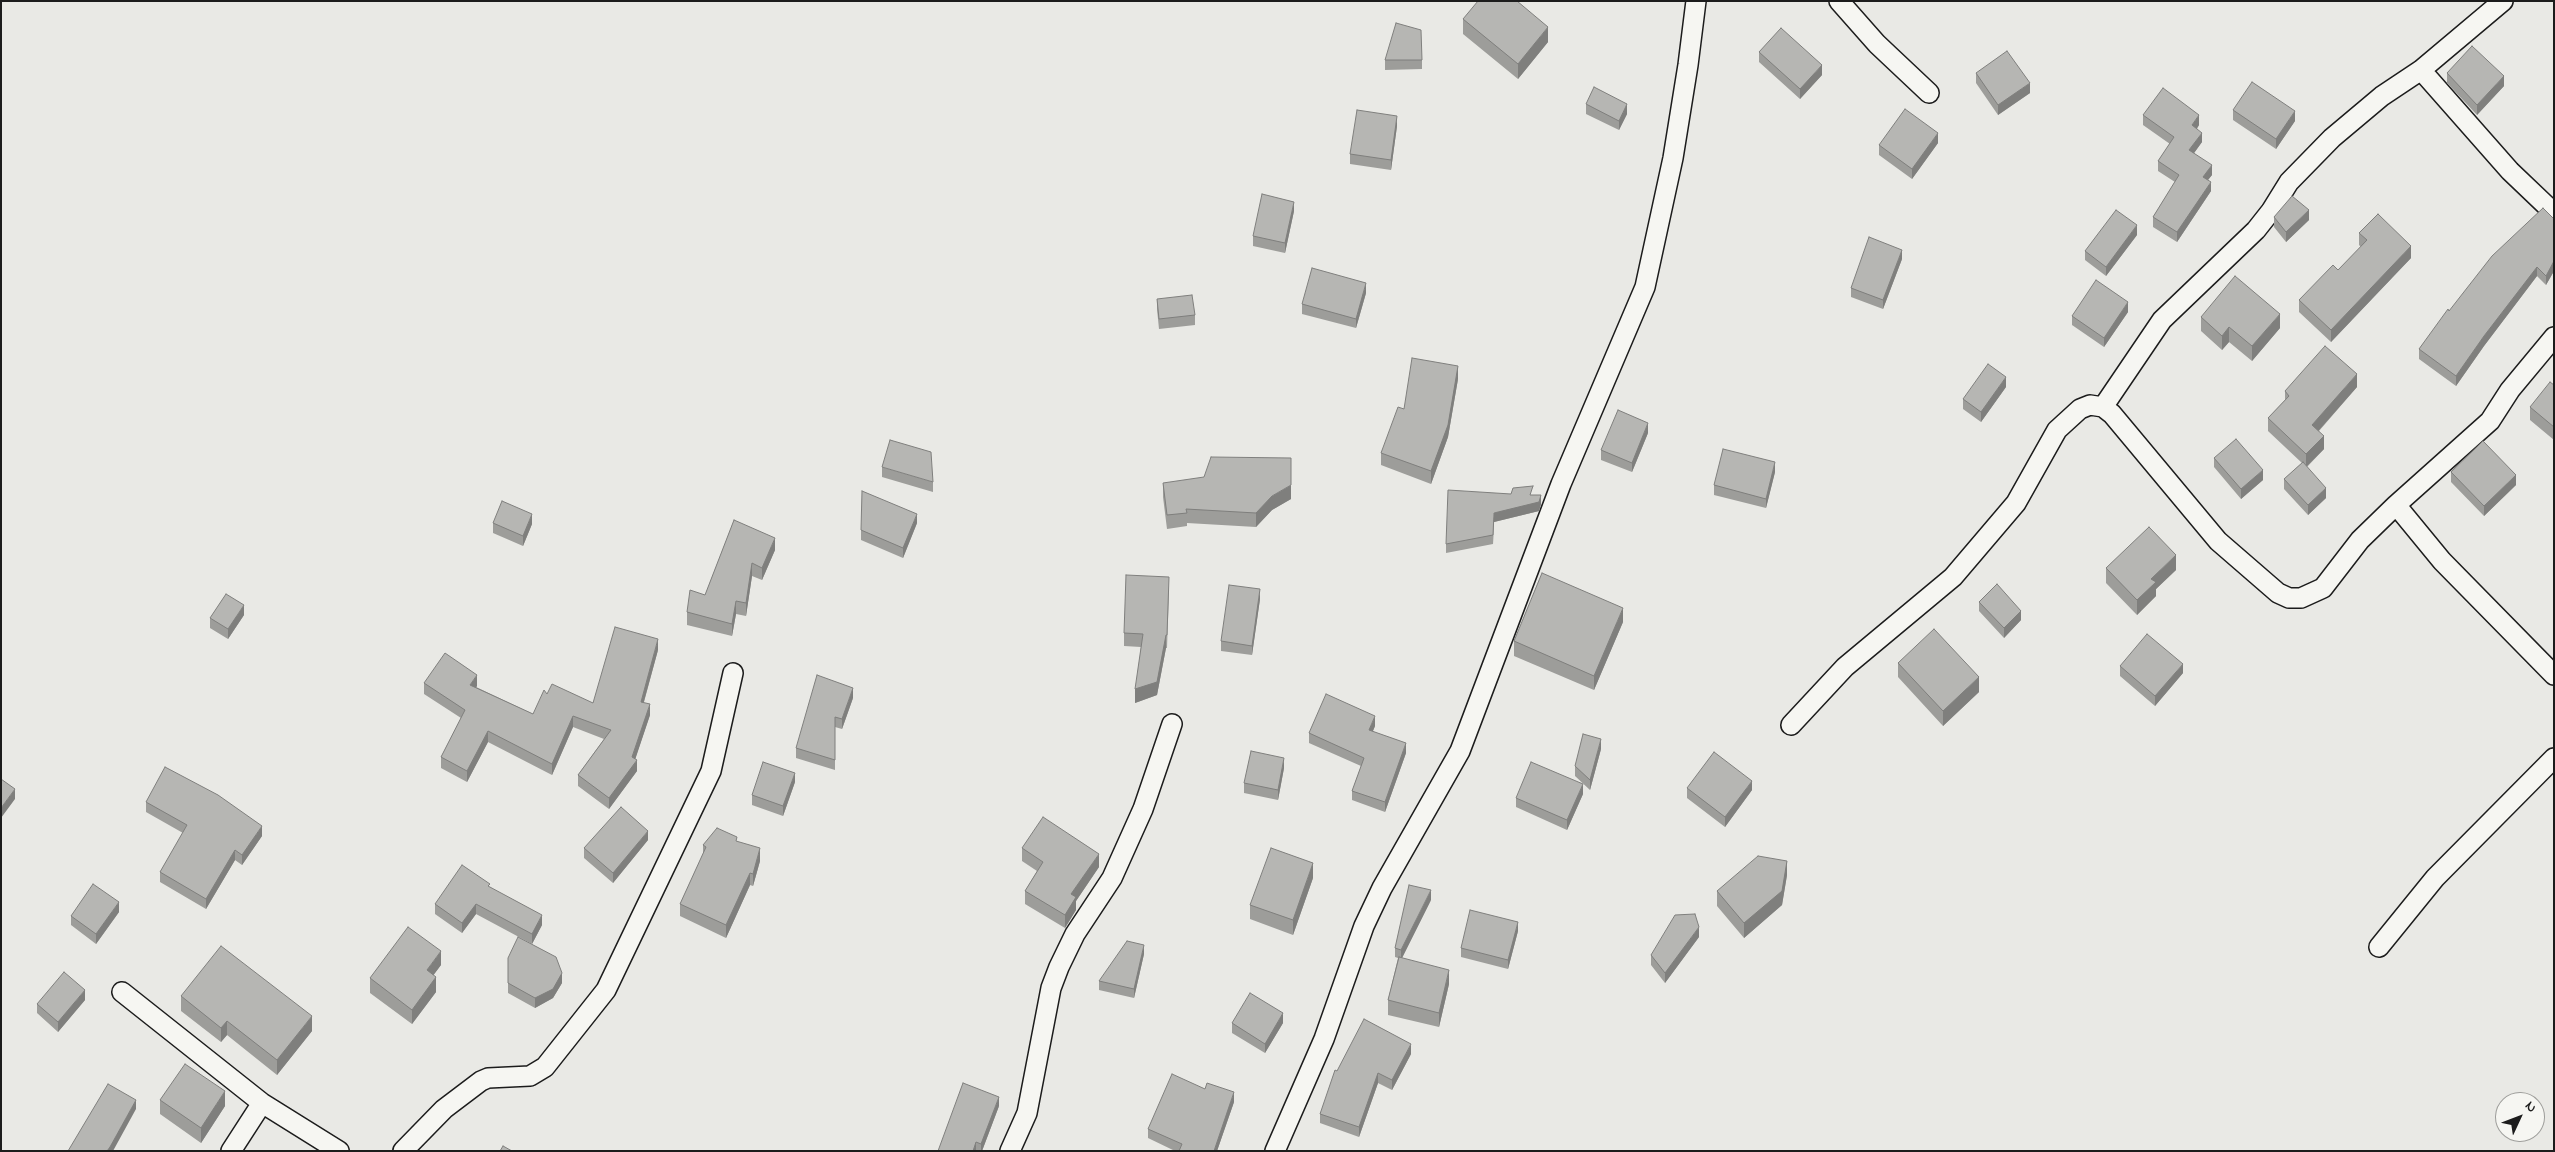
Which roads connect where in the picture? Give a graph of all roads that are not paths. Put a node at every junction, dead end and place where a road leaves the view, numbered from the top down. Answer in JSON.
{"nodes":[{"id":1,"x":1696,"y":1,"type":"edge"},
{"id":2,"x":1839,"y":1,"type":"edge"},
{"id":3,"x":2503,"y":1,"type":"edge"},
{"id":4,"x":2421,"y":70,"type":"junction"},
{"id":5,"x":1929,"y":93,"type":"dead end"},
{"id":6,"x":2554,"y":213,"type":"edge"},
{"id":7,"x":2554,"y":337,"type":"edge"},
{"id":8,"x":2103,"y":407,"type":"junction"},
{"id":9,"x":2396,"y":504,"type":"junction"},
{"id":10,"x":733,"y":673,"type":"dead end"},
{"id":11,"x":2554,"y":675,"type":"edge"},
{"id":12,"x":1172,"y":724,"type":"dead end"},
{"id":13,"x":1791,"y":725,"type":"dead end"},
{"id":14,"x":2554,"y":758,"type":"edge"},
{"id":15,"x":2379,"y":947,"type":"dead end"},
{"id":16,"x":122,"y":992,"type":"dead end"},
{"id":17,"x":262,"y":1103,"type":"junction"},
{"id":18,"x":231,"y":1151,"type":"edge"},
{"id":19,"x":339,"y":1151,"type":"edge"},
{"id":20,"x":403,"y":1151,"type":"edge"},
{"id":21,"x":1010,"y":1151,"type":"edge"},
{"id":22,"x":1275,"y":1151,"type":"edge"}],
"edges":[{"from":1,"to":22,"type":"street"},
{"from":2,"to":5,"type":"street"},
{"from":3,"to":4,"type":"street"},
{"from":4,"to":6,"type":"street"},
{"from":4,"to":8,"type":"street"},
{"from":7,"to":9,"type":"street"},
{"from":8,"to":9,"type":"street"},
{"from":8,"to":13,"type":"street"},
{"from":9,"to":11,"type":"street"},
{"from":10,"to":20,"type":"street"},
{"from":12,"to":21,"type":"street"},
{"from":14,"to":15,"type":"street"},
{"from":16,"to":17,"type":"street"},
{"from":17,"to":18,"type":"street"},
{"from":17,"to":19,"type":"street"}]}
